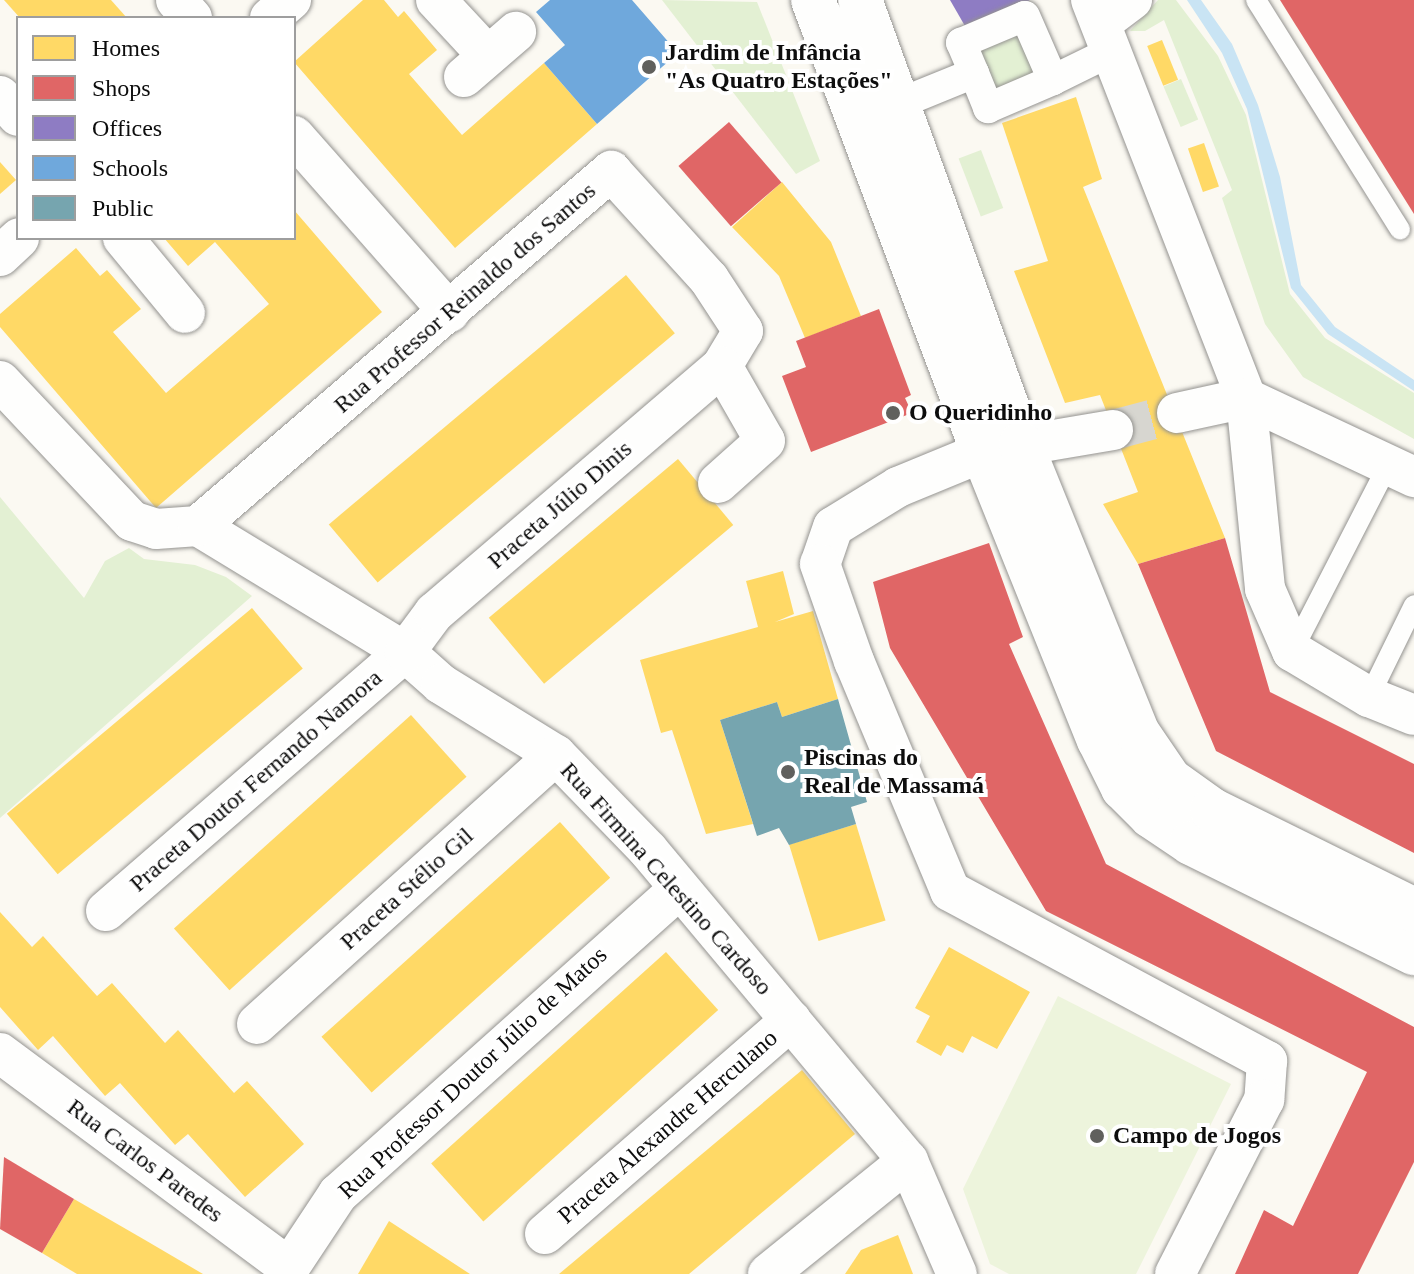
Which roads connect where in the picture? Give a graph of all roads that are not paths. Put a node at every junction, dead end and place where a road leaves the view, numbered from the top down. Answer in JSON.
{"nodes":[{"id":1,"x":176,"y":0,"type":"edge"},
{"id":2,"x":291,"y":0,"type":"edge"},
{"id":3,"x":436,"y":0,"type":"edge"},
{"id":4,"x":813,"y":0,"type":"edge"},
{"id":5,"x":860,"y":0,"type":"edge"},
{"id":6,"x":1256,"y":0,"type":"edge"},
{"id":7,"x":190,"y":16,"type":"edge"},
{"id":8,"x":272,"y":16,"type":"edge"},
{"id":9,"x":1109,"y":19,"type":"edge"},
{"id":10,"x":489,"y":55,"type":"dead end"},
{"id":11,"x":974,"y":73,"type":"junction"},
{"id":12,"x":1053,"y":80,"type":"junction"},
{"id":13,"x":0,"y":96,"type":"edge"},
{"id":14,"x":898,"y":104,"type":"junction"},
{"id":15,"x":16,"y":114,"type":"edge"},
{"id":16,"x":296,"y":138,"type":"edge"},
{"id":17,"x":1400,"y":230,"type":"dead end"},
{"id":18,"x":17,"y":240,"type":"edge"},
{"id":19,"x":125,"y":240,"type":"edge"},
{"id":20,"x":0,"y":256,"type":"edge"},
{"id":21,"x":186,"y":312,"type":"dead end"},
{"id":22,"x":449,"y":312,"type":"junction"},
{"id":23,"x":722,"y":366,"type":"junction"},
{"id":24,"x":0,"y":381,"type":"edge"},
{"id":25,"x":1246,"y":398,"type":"junction"},
{"id":26,"x":1177,"y":413,"type":"tunnel mouth"},
{"id":27,"x":1113,"y":430,"type":"tunnel mouth"},
{"id":28,"x":1002,"y":448,"type":"junction"},
{"id":29,"x":1401,"y":471,"type":"edge"},
{"id":30,"x":718,"y":483,"type":"dead end"},
{"id":31,"x":198,"y":526,"type":"junction"},
{"id":32,"x":1414,"y":605,"type":"edge"},
{"id":33,"x":1292,"y":651,"type":"junction"},
{"id":34,"x":405,"y":652,"type":"junction"},
{"id":35,"x":1369,"y":697,"type":"junction"},
{"id":36,"x":1414,"y":715,"type":"edge"},
{"id":37,"x":556,"y":755,"type":"junction"},
{"id":38,"x":679,"y":889,"type":"junction"},
{"id":39,"x":1414,"y":910,"type":"edge"},
{"id":40,"x":106,"y":911,"type":"dead end"},
{"id":41,"x":1414,"y":953,"type":"edge"},
{"id":42,"x":791,"y":1020,"type":"junction"},
{"id":43,"x":257,"y":1024,"type":"dead end"},
{"id":44,"x":0,"y":1053,"type":"edge"},
{"id":45,"x":908,"y":1161,"type":"junction"},
{"id":46,"x":545,"y":1234,"type":"dead end"},
{"id":47,"x":287,"y":1271,"type":"edge"},
{"id":48,"x":768,"y":1274,"type":"edge"},
{"id":49,"x":957,"y":1274,"type":"edge"},
{"id":50,"x":1175,"y":1274,"type":"edge"}],
"edges":[{"from":1,"to":7,"type":"street"},
{"from":2,"to":8,"type":"street"},
{"from":3,"to":10,"type":"street"},
{"from":4,"to":28,"type":"street"},
{"from":5,"to":14,"type":"street"},
{"from":6,"to":17,"type":"lane"},
{"from":9,"to":12,"type":"street"},
{"from":9,"to":25,"type":"street"},
{"from":11,"to":12,"type":"street"},
{"from":11,"to":12,"type":"street"},
{"from":11,"to":14,"type":"street"},
{"from":13,"to":15,"type":"street"},
{"from":14,"to":28,"type":"street"},
{"from":16,"to":22,"type":"street"},
{"from":18,"to":20,"type":"street"},
{"from":19,"to":21,"type":"street"},
{"from":22,"to":23,"type":"street","name":"Rua Professor Reinaldo dos Santos"},
{"from":22,"to":31,"type":"street","name":"Rua Professor Reinaldo dos Santos"},
{"from":23,"to":30,"type":"street"},
{"from":23,"to":34,"type":"street","name":"Praceta Júlio Dinis"},
{"from":24,"to":31,"type":"street"},
{"from":25,"to":26,"type":"street"},
{"from":25,"to":29,"type":"street"},
{"from":25,"to":33,"type":"street"},
{"from":27,"to":28,"type":"street"},
{"from":28,"to":39,"type":"street"},
{"from":28,"to":41,"type":"street"},
{"from":28,"to":50,"type":"street"},
{"from":29,"to":33,"type":"lane"},
{"from":31,"to":34,"type":"street","name":"Rua Firmina Celestino Cardoso"},
{"from":32,"to":35,"type":"lane"},
{"from":33,"to":35,"type":"street"},
{"from":34,"to":37,"type":"street","name":"Rua Firmina Celestino Cardoso"},
{"from":34,"to":40,"type":"street","name":"Praceta Doutor Fernando Namora"},
{"from":35,"to":36,"type":"street"},
{"from":37,"to":38,"type":"street","name":"Rua Firmina Celestino Cardoso"},
{"from":37,"to":43,"type":"street","name":"Praceta Stélio Gil"},
{"from":38,"to":42,"type":"street","name":"Rua Firmina Celestino Cardoso"},
{"from":38,"to":47,"type":"street","name":"Rua Professor Doutor Júlio de Matos"},
{"from":42,"to":45,"type":"street","name":"Rua Firmina Celestino Cardoso"},
{"from":42,"to":46,"type":"street","name":"Praceta Alexandre Herculano"},
{"from":44,"to":47,"type":"street","name":"Rua Carlos Paredes"},
{"from":45,"to":48,"type":"street"},
{"from":45,"to":49,"type":"street","name":"Rua Firmina Celestino Cardoso"}]}
